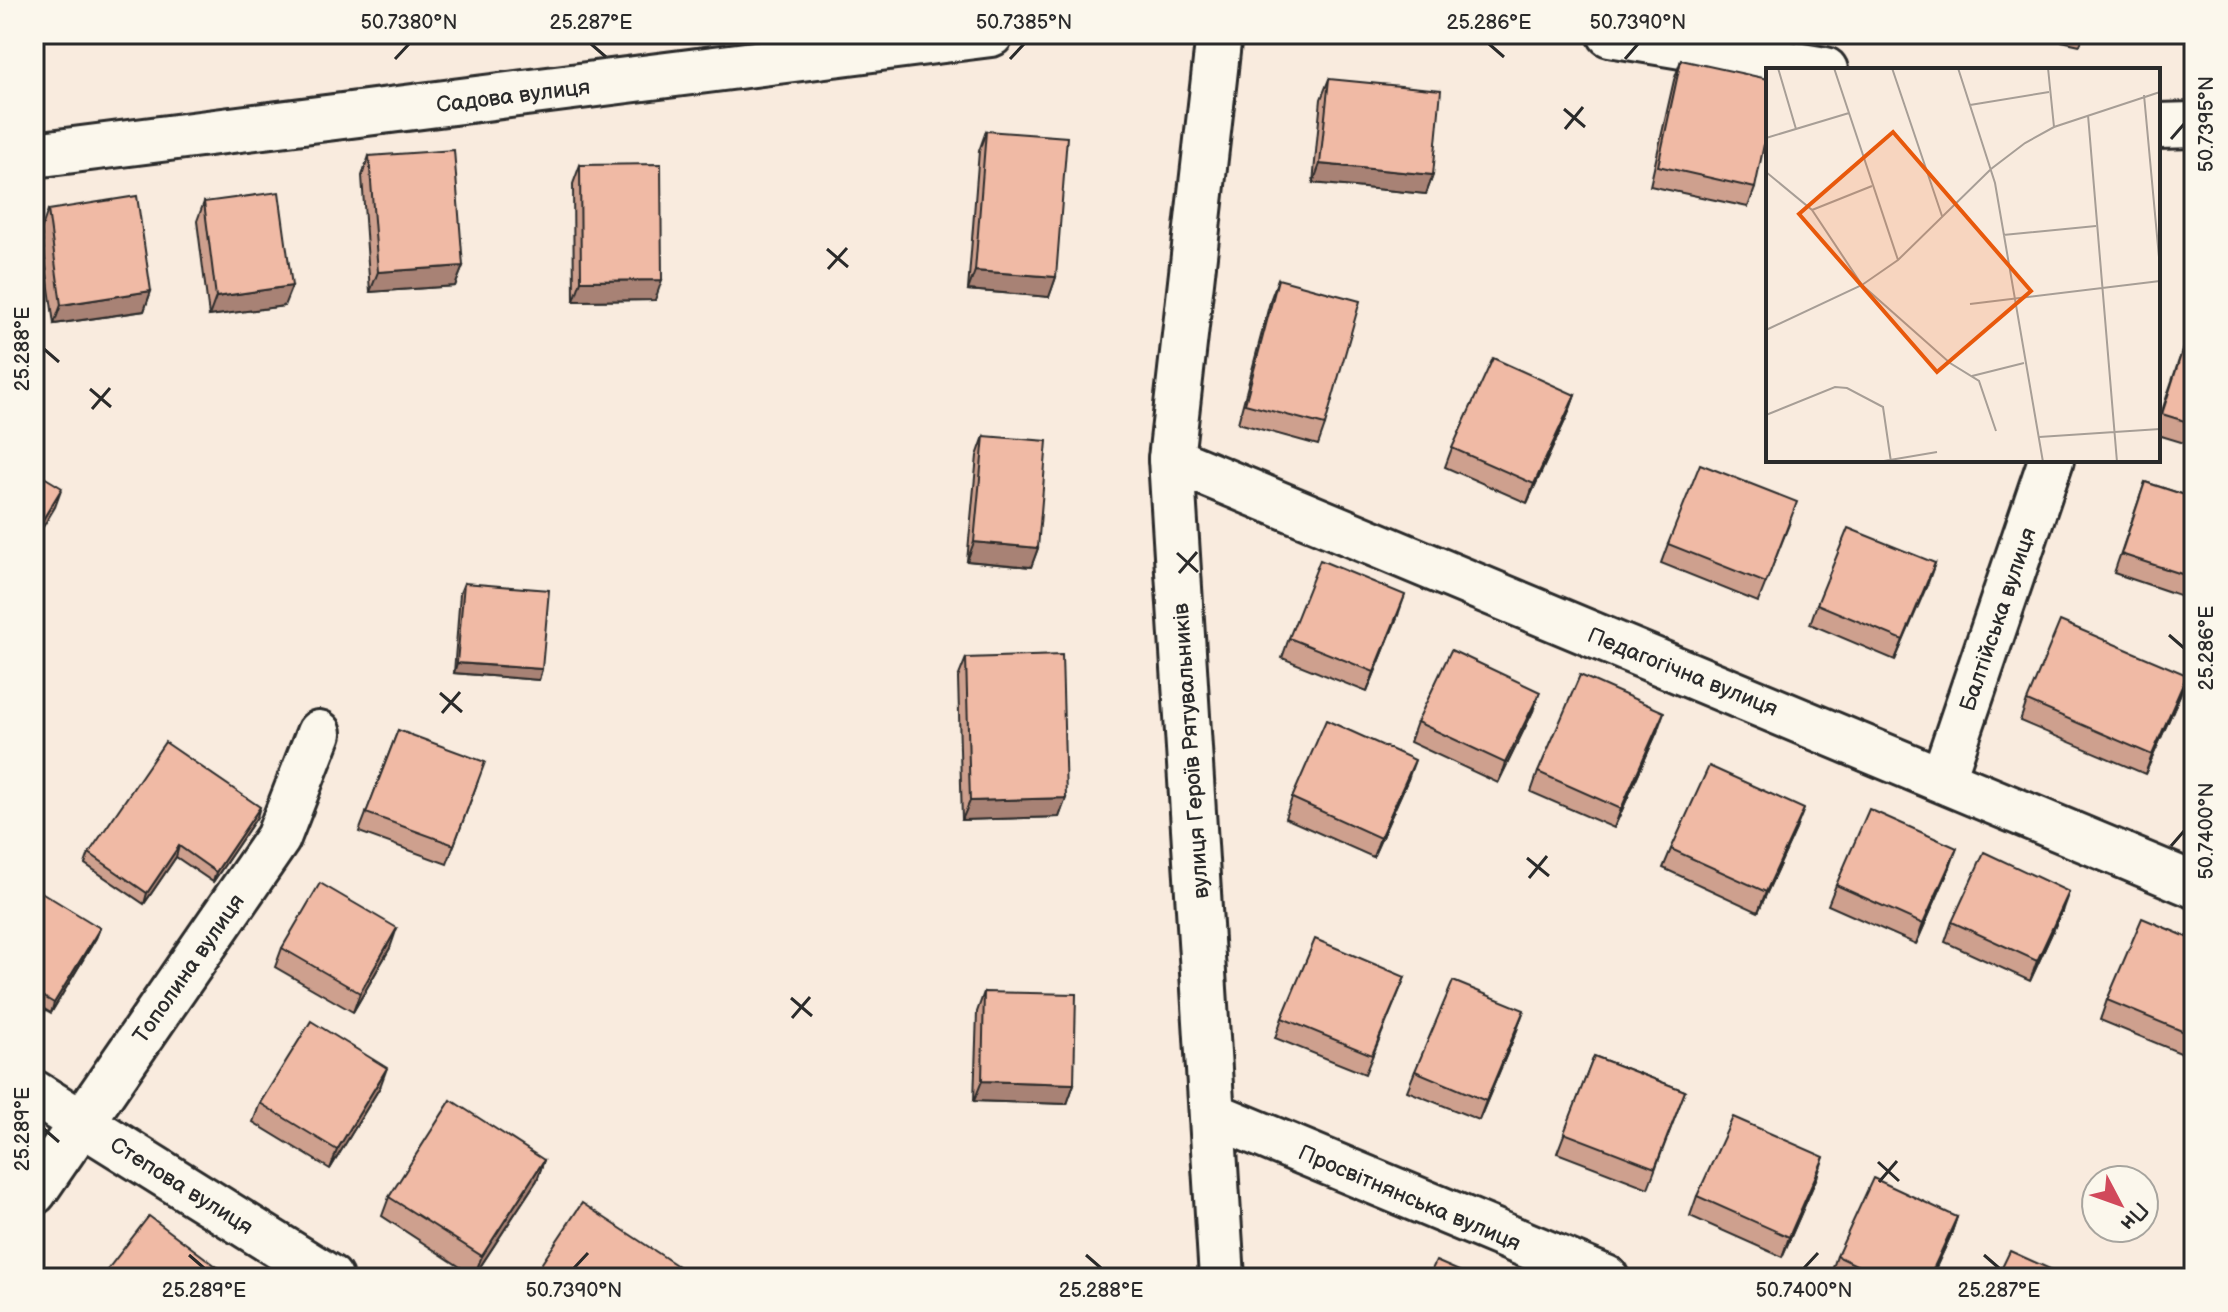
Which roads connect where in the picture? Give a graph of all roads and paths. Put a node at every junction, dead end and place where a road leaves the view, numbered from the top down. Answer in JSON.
{"nodes":[{"id":1,"x":991,"y":34,"type":"edge"},
{"id":2,"x":1219,"y":34,"type":"edge"},
{"id":3,"x":1610,"y":34,"type":"edge"},
{"id":4,"x":1813,"y":68,"type":"edge"},
{"id":5,"x":34,"y":155,"type":"edge"},
{"id":6,"x":1171,"y":459,"type":"junction"},
{"id":7,"x":2050,"y":462,"type":"edge"},
{"id":8,"x":319,"y":733,"type":"dead end"},
{"id":9,"x":1943,"y":778,"type":"junction"},
{"id":10,"x":2194,"y":885,"type":"edge"},
{"id":11,"x":34,"y":1093,"type":"edge"},
{"id":12,"x":1214,"y":1115,"type":"junction"},
{"id":13,"x":81,"y":1122,"type":"junction"},
{"id":14,"x":34,"y":1192,"type":"edge"},
{"id":15,"x":330,"y":1278,"type":"edge"},
{"id":16,"x":1222,"y":1278,"type":"edge"},
{"id":17,"x":1606,"y":1278,"type":"edge"}],
"edges":[{"from":1,"to":5,"type":"street","name":"Садова вулиця"},
{"from":2,"to":6,"type":"street","name":"вулиця Героїв Рятувальників"},
{"from":3,"to":4,"type":"street"},
{"from":6,"to":9,"type":"street","name":"Педагогічна вулиця"},
{"from":6,"to":12,"type":"street","name":"вулиця Героїв Рятувальників"},
{"from":7,"to":9,"type":"street","name":"Балтійська вулиця"},
{"from":8,"to":13,"type":"street","name":"Тополина вулиця"},
{"from":9,"to":10,"type":"street","name":"Педагогічна вулиця"},
{"from":11,"to":13,"type":"street","name":"Степова вулиця"},
{"from":12,"to":16,"type":"street","name":"вулиця Героїв Рятувальників"},
{"from":12,"to":17,"type":"street","name":"Просвітнянська вулиця"},
{"from":13,"to":14,"type":"street","name":"Тополина вулиця"},
{"from":13,"to":15,"type":"street","name":"Степова вулиця"}]}
